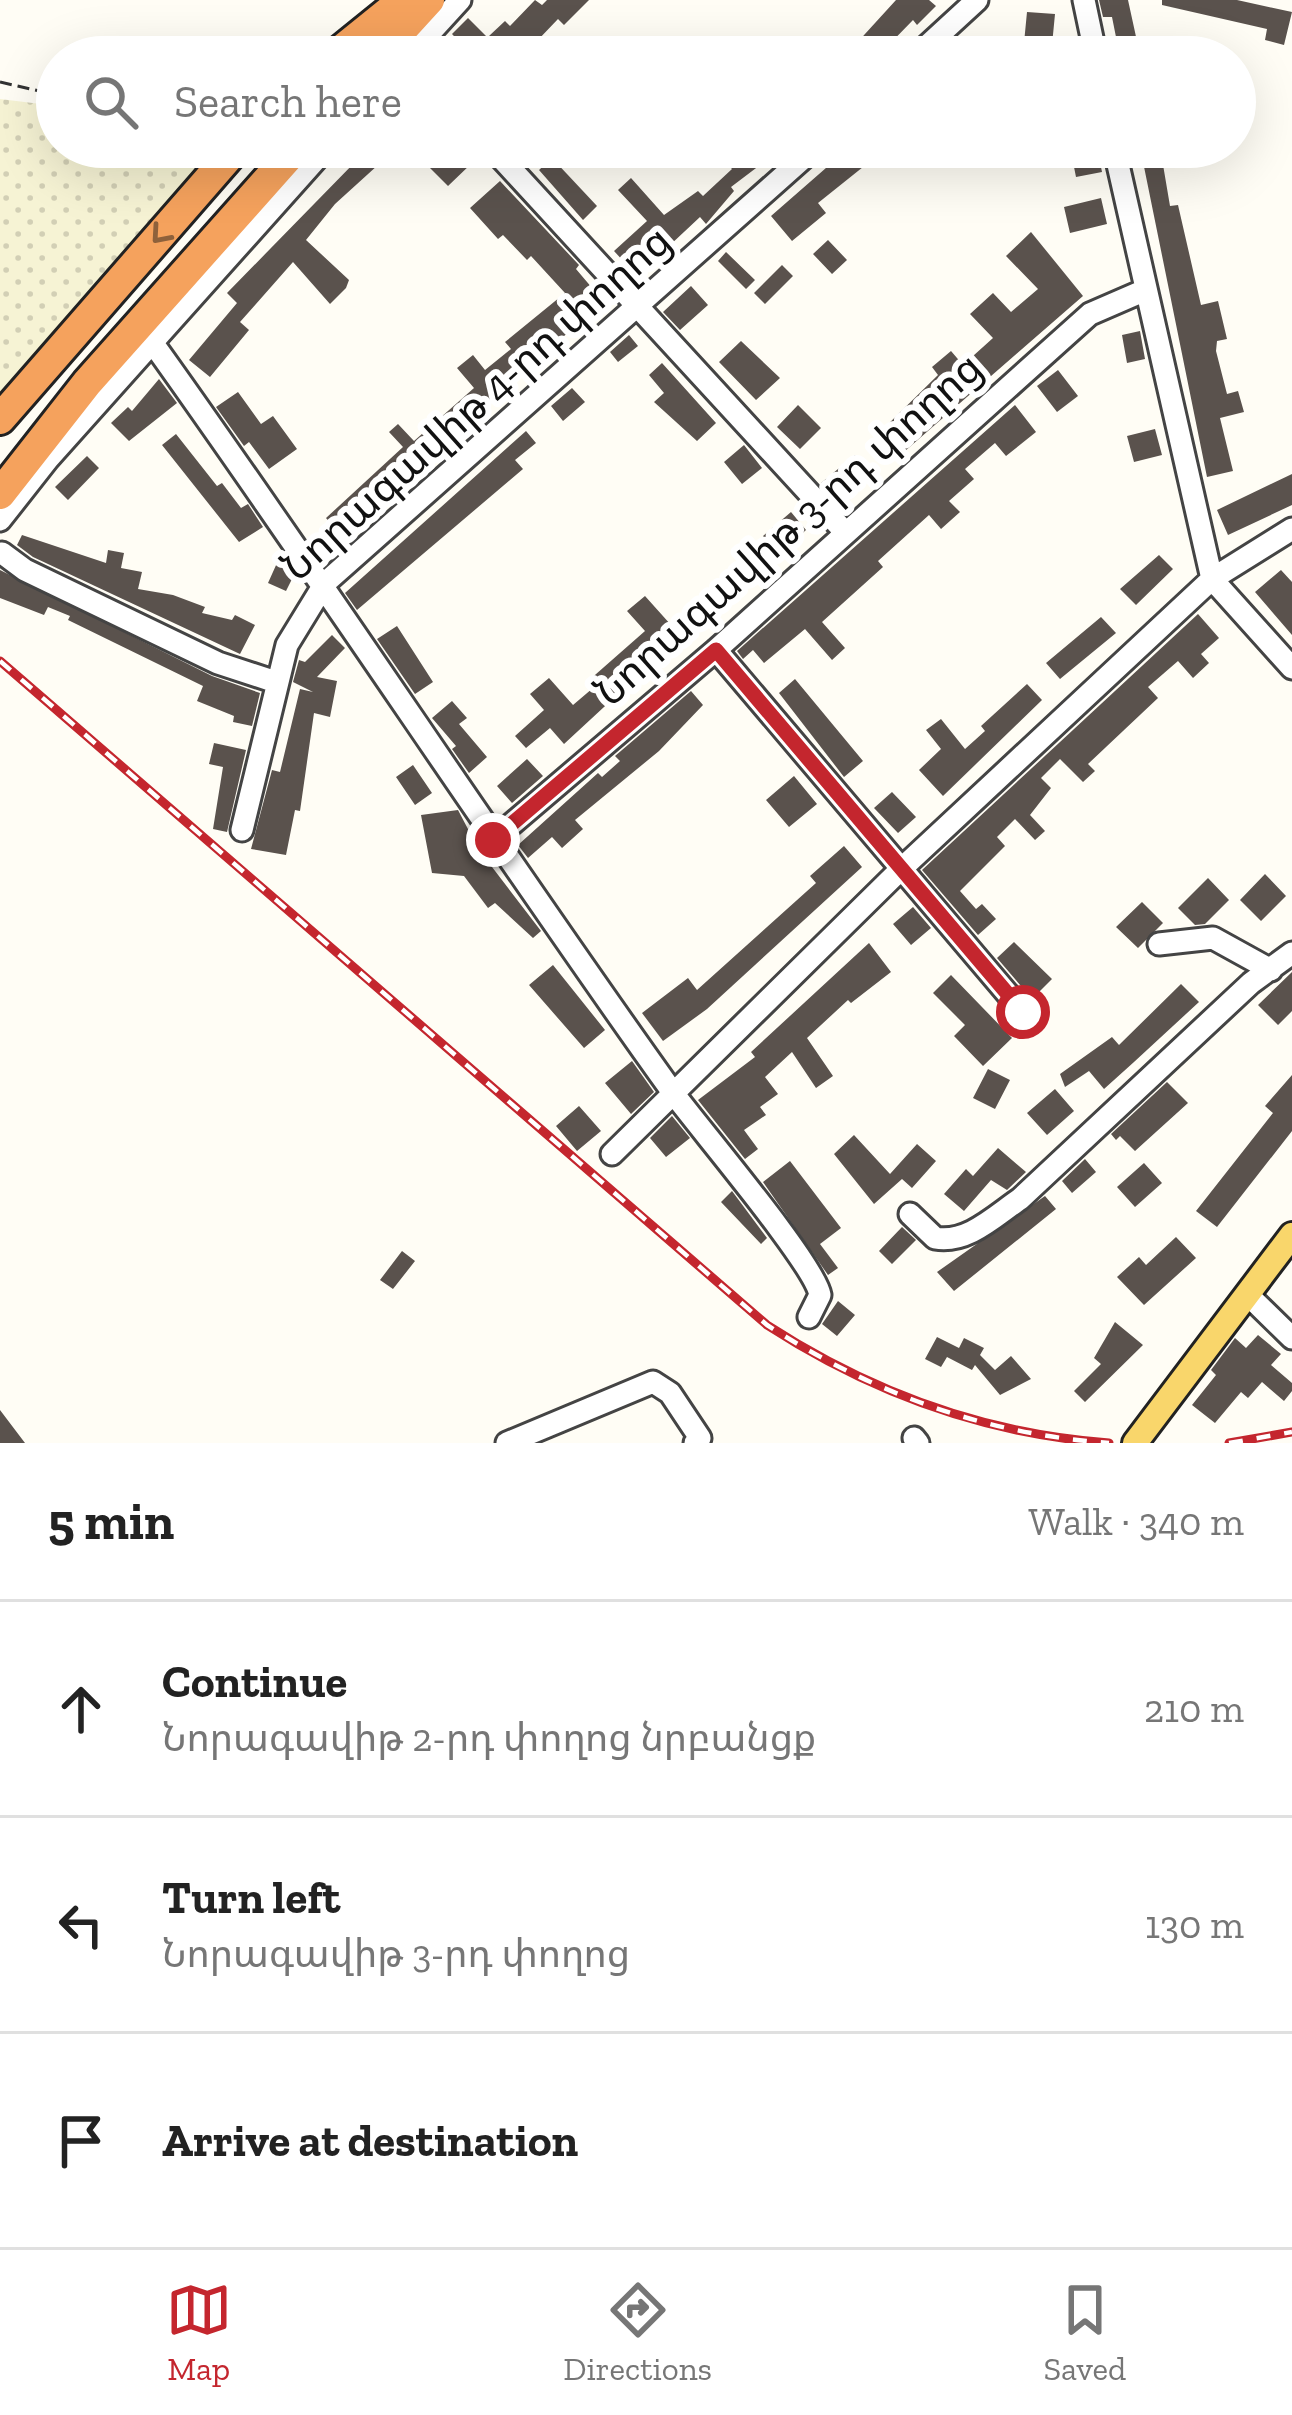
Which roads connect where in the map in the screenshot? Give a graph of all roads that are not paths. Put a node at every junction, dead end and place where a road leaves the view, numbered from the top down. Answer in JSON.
{"nodes":[{"id":1,"x":429,"y":0,"type":"edge"},
{"id":2,"x":460,"y":0,"type":"edge"},
{"id":3,"x":977,"y":0,"type":"edge"},
{"id":4,"x":1084,"y":0,"type":"edge"},
{"id":5,"x":402,"y":1,"type":"edge"},
{"id":6,"x":359,"y":36,"type":"edge"},
{"id":7,"x":370,"y":36,"type":"edge"},
{"id":8,"x":396,"y":36,"type":"edge"},
{"id":9,"x":427,"y":36,"type":"edge"},
{"id":10,"x":938,"y":36,"type":"edge"},
{"id":11,"x":1092,"y":36,"type":"edge"},
{"id":12,"x":219,"y":168,"type":"edge"},
{"id":13,"x":252,"y":168,"type":"edge"},
{"id":14,"x":278,"y":168,"type":"edge"},
{"id":15,"x":308,"y":168,"type":"edge"},
{"id":16,"x":511,"y":168,"type":"edge"},
{"id":17,"x":793,"y":168,"type":"edge"},
{"id":18,"x":1118,"y":168,"type":"edge"},
{"id":19,"x":1143,"y":291,"type":"junction"},
{"id":20,"x":640,"y":307,"type":"junction"},
{"id":21,"x":152,"y":342,"type":"junction"},
{"id":22,"x":0,"y":419,"type":"edge"},
{"id":23,"x":0,"y":462,"type":"edge"},
{"id":24,"x":0,"y":494,"type":"edge"},
{"id":25,"x":0,"y":520,"type":"edge"},
{"id":26,"x":1292,"y":529,"type":"edge"},
{"id":27,"x":844,"y":531,"type":"junction"},
{"id":28,"x":2,"y":553,"type":"edge"},
{"id":29,"x":1213,"y":579,"type":"junction"},
{"id":30,"x":325,"y":583,"type":"junction"},
{"id":31,"x":716,"y":650,"type":"junction"},
{"id":32,"x":1292,"y":668,"type":"edge"},
{"id":33,"x":276,"y":682,"type":"junction"},
{"id":34,"x":242,"y":830,"type":"dead end"},
{"id":35,"x":493,"y":840,"type":"junction"},
{"id":36,"x":899,"y":871,"type":"junction"},
{"id":37,"x":1159,"y":944,"type":"dead end"},
{"id":38,"x":1292,"y":953,"type":"edge"},
{"id":39,"x":1271,"y":970,"type":"junction"},
{"id":40,"x":1023,"y":1012,"type":"dead end"},
{"id":41,"x":673,"y":1091,"type":"junction"},
{"id":42,"x":612,"y":1154,"type":"dead end"},
{"id":43,"x":910,"y":1214,"type":"dead end"},
{"id":44,"x":1292,"y":1234,"type":"edge"},
{"id":45,"x":1247,"y":1294,"type":"junction"},
{"id":46,"x":808,"y":1317,"type":"dead end"},
{"id":47,"x":1292,"y":1338,"type":"edge"},
{"id":48,"x":698,"y":1440,"type":"edge"},
{"id":49,"x":507,"y":1443,"type":"edge"},
{"id":50,"x":1135,"y":1443,"type":"edge"}],
"edges":[{"from":1,"to":8,"type":"highway"},
{"from":2,"to":9,"type":"street"},
{"from":3,"to":10,"type":"street"},
{"from":4,"to":11,"type":"street"},
{"from":5,"to":6,"type":"highway"},
{"from":5,"to":7,"type":"highway"},
{"from":12,"to":22,"type":"highway","one_way":true},
{"from":13,"to":23,"type":"highway"},
{"from":14,"to":24,"type":"highway"},
{"from":15,"to":21,"type":"street"},
{"from":16,"to":20,"type":"street"},
{"from":17,"to":20,"type":"street","name":"Նորագավիթ 4-րդ փողոց"},
{"from":18,"to":19,"type":"street"},
{"from":19,"to":27,"type":"street","name":"Նորագավիթ 3-րդ փողոց"},
{"from":19,"to":29,"type":"street"},
{"from":20,"to":27,"type":"street"},
{"from":20,"to":30,"type":"street","name":"Նորագավիթ 4-րդ փողոց"},
{"from":21,"to":25,"type":"street"},
{"from":21,"to":30,"type":"street"},
{"from":26,"to":29,"type":"street"},
{"from":27,"to":31,"type":"street","name":"Նորագավիթ 3-րդ փողոց"},
{"from":28,"to":33,"type":"street"},
{"from":29,"to":32,"type":"street"},
{"from":29,"to":36,"type":"street"},
{"from":30,"to":33,"type":"street","name":"Նորագավիթ 4-րդ փողոց"},
{"from":30,"to":35,"type":"street"},
{"from":31,"to":35,"type":"street","name":"Նորագավիթ 3-րդ փողոց"},
{"from":31,"to":36,"type":"street"},
{"from":33,"to":34,"type":"street","name":"Նորագավիթ 4-րդ փողոց"},
{"from":35,"to":41,"type":"street"},
{"from":36,"to":40,"type":"street"},
{"from":36,"to":41,"type":"street"},
{"from":37,"to":39,"type":"street"},
{"from":38,"to":39,"type":"street"},
{"from":39,"to":43,"type":"street"},
{"from":41,"to":42,"type":"street"},
{"from":41,"to":46,"type":"street"},
{"from":44,"to":45,"type":"main road"},
{"from":45,"to":47,"type":"street"},
{"from":45,"to":50,"type":"main road"},
{"from":48,"to":49,"type":"street"}]}
